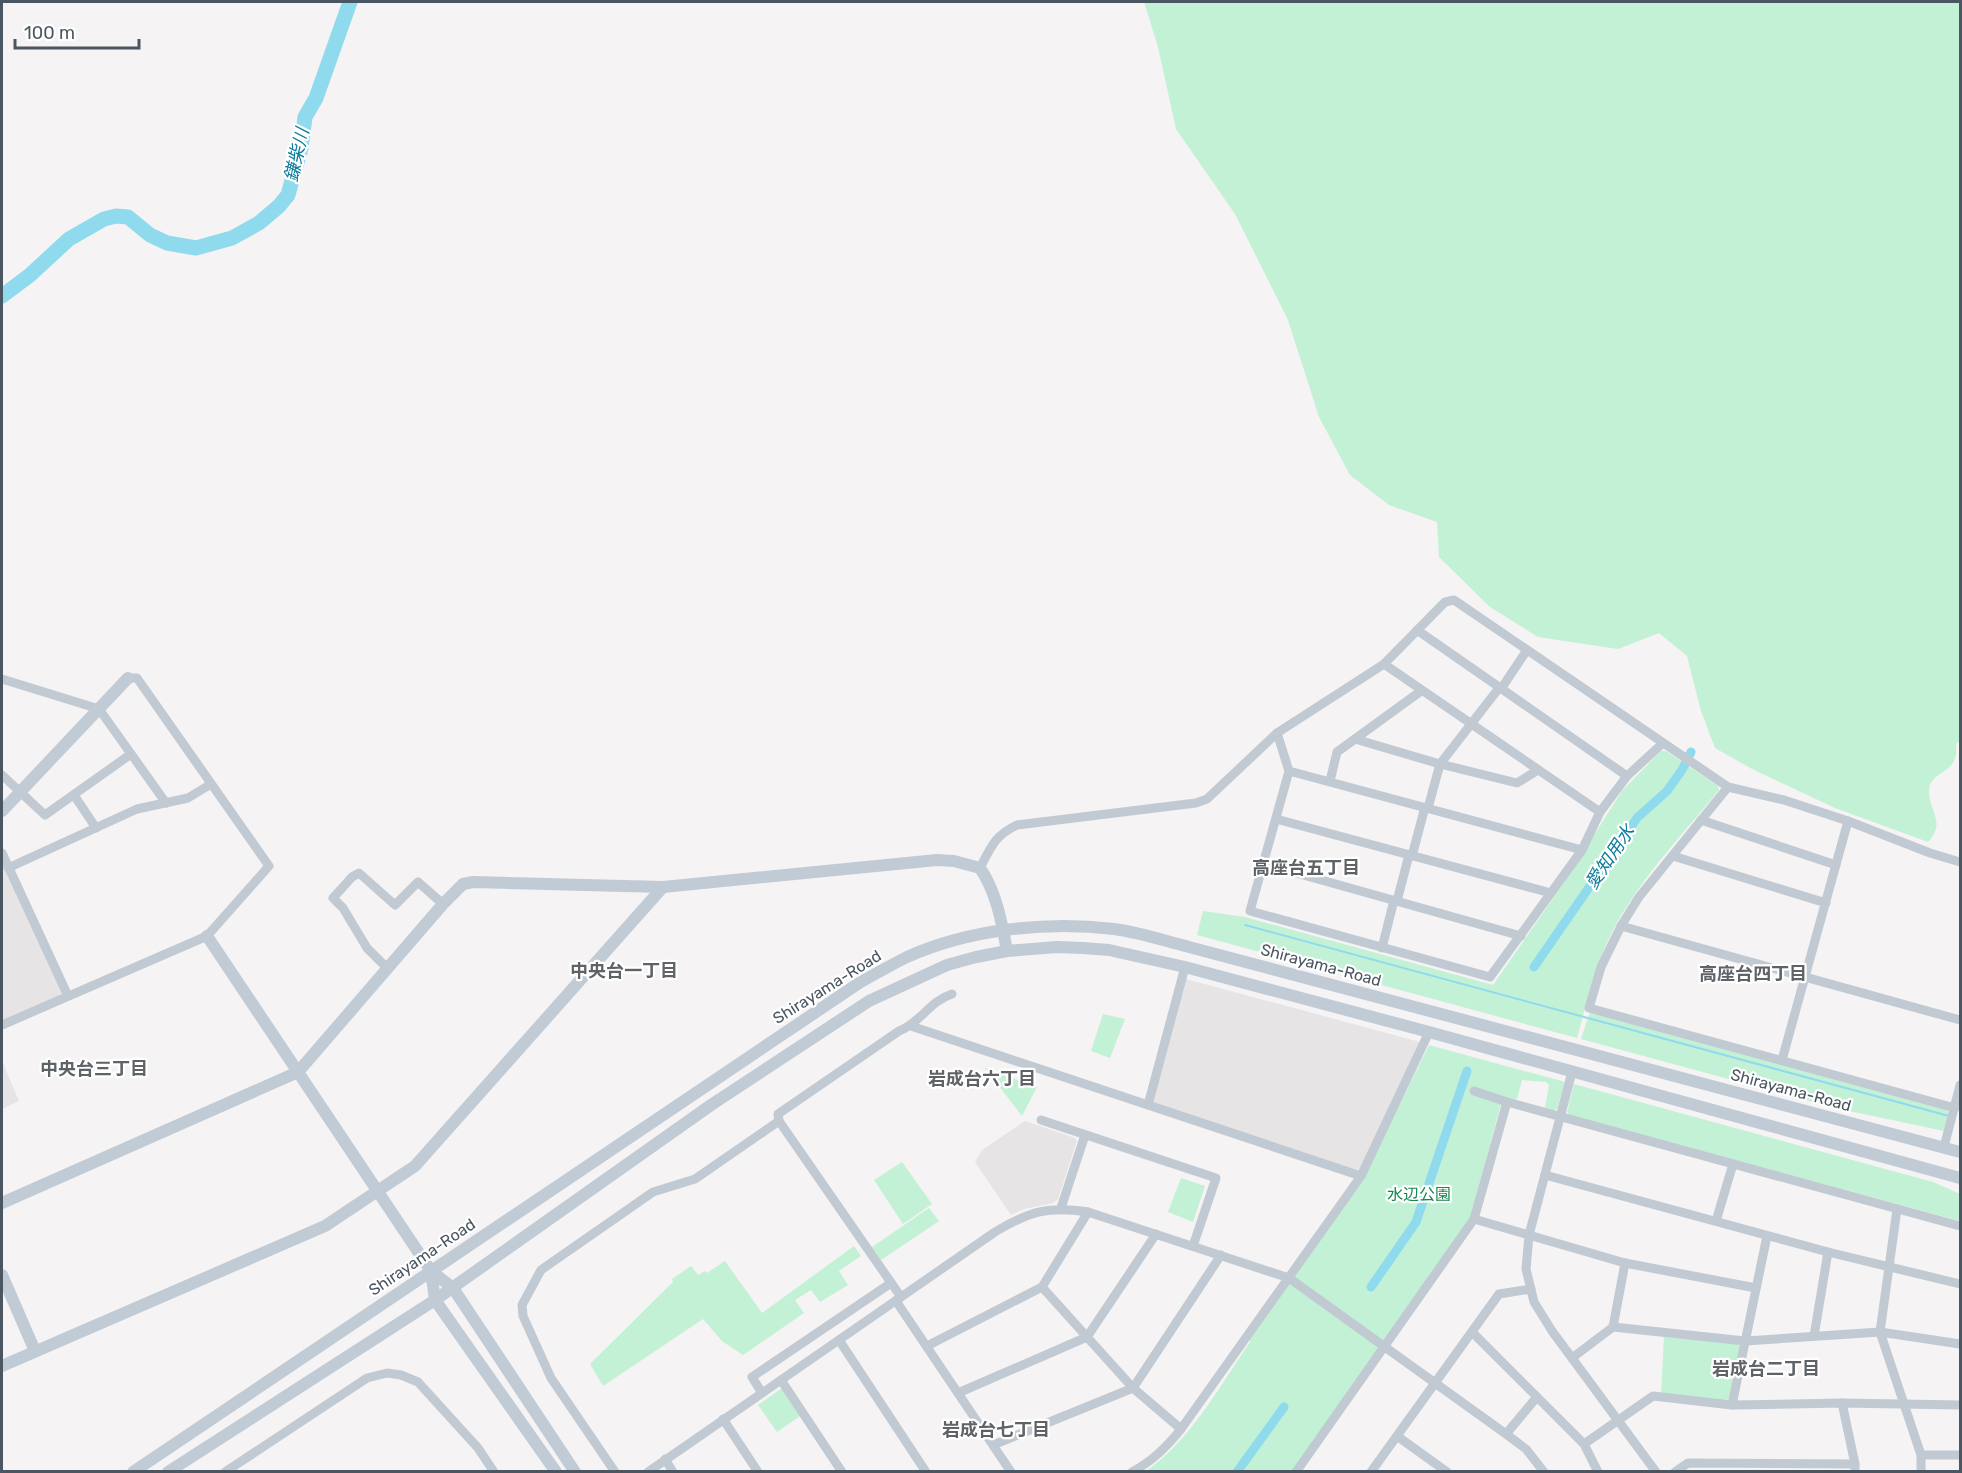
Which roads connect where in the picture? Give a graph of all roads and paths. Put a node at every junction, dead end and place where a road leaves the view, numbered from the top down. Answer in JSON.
{"nodes":[{"id":1,"x":1417,"y":630,"type":"junction"},
{"id":2,"x":1527,"y":650,"type":"junction"},
{"id":3,"x":1384,"y":664,"type":"junction"},
{"id":4,"x":128,"y":678,"type":"joint"},
{"id":5,"x":2,"y":679,"type":"edge"},
{"id":6,"x":1500,"y":688,"type":"junction"},
{"id":7,"x":1421,"y":691,"type":"junction"},
{"id":8,"x":99,"y":710,"type":"junction"},
{"id":9,"x":1471,"y":725,"type":"junction"},
{"id":10,"x":1277,"y":733,"type":"junction"},
{"id":11,"x":1355,"y":739,"type":"junction"},
{"id":12,"x":1663,"y":742,"type":"junction"},
{"id":13,"x":131,"y":754,"type":"junction"},
{"id":14,"x":1440,"y":764,"type":"junction"},
{"id":15,"x":1538,"y":770,"type":"junction"},
{"id":16,"x":1289,"y":771,"type":"junction"},
{"id":17,"x":2,"y":775,"type":"edge"},
{"id":18,"x":1627,"y":776,"type":"junction"},
{"id":19,"x":1330,"y":781,"type":"junction"},
{"id":20,"x":211,"y":784,"type":"junction"},
{"id":21,"x":1728,"y":787,"type":"junction"},
{"id":22,"x":20,"y":792,"type":"junction"},
{"id":23,"x":74,"y":795,"type":"junction"},
{"id":24,"x":166,"y":803,"type":"junction"},
{"id":25,"x":1426,"y":807,"type":"junction"},
{"id":26,"x":2,"y":811,"type":"edge"},
{"id":27,"x":1600,"y":812,"type":"junction"},
{"id":28,"x":1276,"y":819,"type":"junction"},
{"id":29,"x":1701,"y":820,"type":"junction"},
{"id":30,"x":1848,"y":821,"type":"junction"},
{"id":31,"x":96,"y":828,"type":"junction"},
{"id":32,"x":1582,"y":850,"type":"junction"},
{"id":33,"x":2,"y":853,"type":"edge"},
{"id":34,"x":1411,"y":855,"type":"junction"},
{"id":35,"x":1672,"y":856,"type":"junction"},
{"id":36,"x":1960,"y":862,"type":"edge"},
{"id":37,"x":1264,"y":864,"type":"junction"},
{"id":38,"x":1836,"y":865,"type":"junction"},
{"id":39,"x":8,"y":868,"type":"junction"},
{"id":40,"x":980,"y":868,"type":"junction"},
{"id":41,"x":663,"y":887,"type":"junction"},
{"id":42,"x":1551,"y":893,"type":"junction"},
{"id":43,"x":1396,"y":901,"type":"junction"},
{"id":44,"x":1826,"y":903,"type":"junction"},
{"id":45,"x":443,"y":904,"type":"junction"},
{"id":46,"x":1621,"y":927,"type":"junction"},
{"id":47,"x":1003,"y":931,"type":"junction"},
{"id":48,"x":207,"y":936,"type":"junction"},
{"id":49,"x":1521,"y":936,"type":"junction"},
{"id":50,"x":1382,"y":948,"type":"junction"},
{"id":51,"x":1007,"y":951,"type":"junction"},
{"id":52,"x":1185,"y":967,"type":"junction"},
{"id":53,"x":387,"y":968,"type":"junction"},
{"id":54,"x":1805,"y":978,"type":"junction"},
{"id":55,"x":952,"y":994,"type":"dead end"},
{"id":56,"x":68,"y":996,"type":"junction"},
{"id":57,"x":1960,"y":1020,"type":"edge"},
{"id":58,"x":2,"y":1025,"type":"edge"},
{"id":59,"x":911,"y":1026,"type":"junction"},
{"id":60,"x":1429,"y":1032,"type":"junction"},
{"id":61,"x":1782,"y":1060,"type":"junction"},
{"id":62,"x":298,"y":1072,"type":"junction"},
{"id":63,"x":1572,"y":1072,"type":"junction"},
{"id":64,"x":1960,"y":1085,"type":"edge"},
{"id":65,"x":1474,"y":1091,"type":"dead end"},
{"id":66,"x":1507,"y":1102,"type":"junction"},
{"id":67,"x":1148,"y":1105,"type":"junction"},
{"id":68,"x":1955,"y":1108,"type":"junction"},
{"id":69,"x":1561,"y":1115,"type":"junction"},
{"id":70,"x":779,"y":1120,"type":"junction"},
{"id":71,"x":1041,"y":1120,"type":"dead end"},
{"id":72,"x":1085,"y":1135,"type":"junction"},
{"id":73,"x":1944,"y":1148,"type":"junction"},
{"id":74,"x":1960,"y":1152,"type":"edge"},
{"id":75,"x":1733,"y":1164,"type":"junction"},
{"id":76,"x":1545,"y":1175,"type":"junction"},
{"id":77,"x":1361,"y":1176,"type":"junction"},
{"id":78,"x":1960,"y":1178,"type":"edge"},
{"id":79,"x":378,"y":1190,"type":"junction"},
{"id":80,"x":2,"y":1203,"type":"edge"},
{"id":81,"x":1061,"y":1208,"type":"junction"},
{"id":82,"x":1897,"y":1209,"type":"junction"},
{"id":83,"x":1088,"y":1212,"type":"junction"},
{"id":84,"x":1474,"y":1219,"type":"junction"},
{"id":85,"x":1716,"y":1221,"type":"junction"},
{"id":86,"x":1960,"y":1226,"type":"edge"},
{"id":87,"x":1156,"y":1233,"type":"junction"},
{"id":88,"x":1528,"y":1234,"type":"junction"},
{"id":89,"x":1767,"y":1236,"type":"junction"},
{"id":90,"x":1193,"y":1246,"type":"junction"},
{"id":91,"x":1828,"y":1252,"type":"junction"},
{"id":92,"x":1221,"y":1255,"type":"junction"},
{"id":93,"x":1625,"y":1263,"type":"junction"},
{"id":94,"x":1888,"y":1268,"type":"junction"},
{"id":95,"x":431,"y":1271,"type":"junction"},
{"id":96,"x":2,"y":1275,"type":"edge"},
{"id":97,"x":1289,"y":1278,"type":"junction"},
{"id":98,"x":891,"y":1282,"type":"junction"},
{"id":99,"x":1960,"y":1284,"type":"edge"},
{"id":100,"x":1042,"y":1287,"type":"junction"},
{"id":101,"x":453,"y":1288,"type":"junction"},
{"id":102,"x":1756,"y":1288,"type":"junction"},
{"id":103,"x":1531,"y":1289,"type":"junction"},
{"id":104,"x":899,"y":1299,"type":"junction"},
{"id":105,"x":435,"y":1300,"type":"junction"},
{"id":106,"x":1612,"y":1327,"type":"junction"},
{"id":107,"x":1472,"y":1332,"type":"junction"},
{"id":108,"x":1880,"y":1332,"type":"junction"},
{"id":109,"x":1814,"y":1336,"type":"junction"},
{"id":110,"x":1087,"y":1337,"type":"junction"},
{"id":111,"x":839,"y":1340,"type":"junction"},
{"id":112,"x":1745,"y":1341,"type":"junction"},
{"id":113,"x":1960,"y":1344,"type":"edge"},
{"id":114,"x":927,"y":1346,"type":"junction"},
{"id":115,"x":1385,"y":1346,"type":"junction"},
{"id":116,"x":35,"y":1352,"type":"junction"},
{"id":117,"x":1572,"y":1358,"type":"junction"},
{"id":118,"x":2,"y":1366,"type":"edge"},
{"id":119,"x":781,"y":1380,"type":"junction"},
{"id":120,"x":1436,"y":1383,"type":"junction"},
{"id":121,"x":1133,"y":1388,"type":"junction"},
{"id":122,"x":762,"y":1393,"type":"junction"},
{"id":123,"x":958,"y":1393,"type":"junction"},
{"id":124,"x":1537,"y":1396,"type":"junction"},
{"id":125,"x":1842,"y":1403,"type":"junction"},
{"id":126,"x":1904,"y":1404,"type":"junction"},
{"id":127,"x":1732,"y":1405,"type":"junction"},
{"id":128,"x":1960,"y":1405,"type":"edge"},
{"id":129,"x":723,"y":1419,"type":"junction"},
{"id":130,"x":1618,"y":1420,"type":"junction"},
{"id":131,"x":1181,"y":1429,"type":"junction"},
{"id":132,"x":1506,"y":1434,"type":"junction"},
{"id":133,"x":1397,"y":1436,"type":"junction"},
{"id":134,"x":1584,"y":1444,"type":"junction"},
{"id":135,"x":993,"y":1445,"type":"junction"},
{"id":136,"x":1921,"y":1455,"type":"junction"},
{"id":137,"x":1960,"y":1455,"type":"edge"},
{"id":138,"x":665,"y":1459,"type":"junction"},
{"id":139,"x":1855,"y":1468,"type":"edge"},
{"id":140,"x":133,"y":1472,"type":"edge"},
{"id":141,"x":168,"y":1472,"type":"edge"},
{"id":142,"x":225,"y":1472,"type":"edge"},
{"id":143,"x":494,"y":1472,"type":"edge"},
{"id":144,"x":556,"y":1472,"type":"edge"},
{"id":145,"x":575,"y":1472,"type":"edge"},
{"id":146,"x":615,"y":1472,"type":"edge"},
{"id":147,"x":648,"y":1472,"type":"edge"},
{"id":148,"x":673,"y":1472,"type":"edge"},
{"id":149,"x":758,"y":1472,"type":"edge"},
{"id":150,"x":842,"y":1472,"type":"edge"},
{"id":151,"x":926,"y":1472,"type":"edge"},
{"id":152,"x":1011,"y":1472,"type":"edge"},
{"id":153,"x":1132,"y":1472,"type":"edge"},
{"id":154,"x":1296,"y":1472,"type":"edge"},
{"id":155,"x":1371,"y":1472,"type":"edge"},
{"id":156,"x":1447,"y":1472,"type":"edge"},
{"id":157,"x":1544,"y":1472,"type":"edge"},
{"id":158,"x":1598,"y":1472,"type":"edge"},
{"id":159,"x":1656,"y":1472,"type":"edge"},
{"id":160,"x":1675,"y":1472,"type":"edge"},
{"id":161,"x":1921,"y":1472,"type":"edge"}],
"edges":[{"from":1,"to":2,"type":"street"},
{"from":1,"to":3,"type":"street"},
{"from":1,"to":6,"type":"street"},
{"from":2,"to":6,"type":"street"},
{"from":2,"to":12,"type":"street"},
{"from":3,"to":7,"type":"street"},
{"from":3,"to":10,"type":"street"},
{"from":4,"to":8,"type":"street"},
{"from":4,"to":20,"type":"street"},
{"from":5,"to":8,"type":"street"},
{"from":6,"to":9,"type":"street"},
{"from":6,"to":18,"type":"street"},
{"from":7,"to":9,"type":"street"},
{"from":7,"to":11,"type":"street"},
{"from":8,"to":13,"type":"street"},
{"from":8,"to":22,"type":"street"},
{"from":9,"to":14,"type":"street"},
{"from":9,"to":15,"type":"street"},
{"from":10,"to":16,"type":"street"},
{"from":10,"to":40,"type":"street"},
{"from":11,"to":14,"type":"street"},
{"from":11,"to":19,"type":"street"},
{"from":12,"to":18,"type":"street"},
{"from":12,"to":21,"type":"street"},
{"from":13,"to":23,"type":"street"},
{"from":13,"to":24,"type":"street"},
{"from":14,"to":15,"type":"street"},
{"from":14,"to":25,"type":"street"},
{"from":15,"to":27,"type":"street"},
{"from":16,"to":19,"type":"street"},
{"from":16,"to":28,"type":"street"},
{"from":17,"to":22,"type":"street"},
{"from":18,"to":27,"type":"street"},
{"from":19,"to":25,"type":"street"},
{"from":20,"to":24,"type":"street"},
{"from":20,"to":48,"type":"street"},
{"from":21,"to":29,"type":"street"},
{"from":21,"to":30,"type":"street"},
{"from":22,"to":23,"type":"street"},
{"from":22,"to":26,"type":"street"},
{"from":23,"to":31,"type":"street"},
{"from":24,"to":31,"type":"street"},
{"from":25,"to":32,"type":"street"},
{"from":25,"to":34,"type":"street"},
{"from":27,"to":32,"type":"street"},
{"from":28,"to":34,"type":"street"},
{"from":28,"to":37,"type":"street"},
{"from":29,"to":35,"type":"street"},
{"from":29,"to":38,"type":"street"},
{"from":30,"to":36,"type":"street"},
{"from":30,"to":38,"type":"street"},
{"from":31,"to":39,"type":"street"},
{"from":32,"to":42,"type":"street"},
{"from":33,"to":39,"type":"street"},
{"from":34,"to":42,"type":"street"},
{"from":34,"to":43,"type":"street"},
{"from":35,"to":44,"type":"street"},
{"from":35,"to":46,"type":"street"},
{"from":37,"to":43,"type":"street"},
{"from":37,"to":50,"type":"street"},
{"from":38,"to":44,"type":"street"},
{"from":39,"to":56,"type":"street"},
{"from":40,"to":41,"type":"street"},
{"from":40,"to":47,"type":"street"},
{"from":41,"to":45,"type":"street"},
{"from":41,"to":79,"type":"street"},
{"from":42,"to":49,"type":"street"},
{"from":43,"to":49,"type":"street"},
{"from":43,"to":50,"type":"street"},
{"from":44,"to":54,"type":"street"},
{"from":45,"to":53,"type":"street"},
{"from":45,"to":53,"type":"street"},
{"from":46,"to":54,"type":"street"},
{"from":46,"to":61,"type":"street"},
{"from":47,"to":51,"type":"street"},
{"from":47,"to":73,"type":"street","name":"Shirayama-Road"},
{"from":47,"to":95,"type":"street","name":"Shirayama-Road"},
{"from":48,"to":56,"type":"street"},
{"from":48,"to":62,"type":"street"},
{"from":49,"to":50,"type":"street"},
{"from":51,"to":52,"type":"street","name":"Shirayama-Road"},
{"from":51,"to":101,"type":"street","name":"Shirayama-Road"},
{"from":52,"to":60,"type":"street","name":"Shirayama-Road"},
{"from":52,"to":67,"type":"street"},
{"from":53,"to":62,"type":"street"},
{"from":54,"to":57,"type":"street"},
{"from":54,"to":61,"type":"street"},
{"from":55,"to":59,"type":"street"},
{"from":56,"to":58,"type":"street"},
{"from":59,"to":67,"type":"street"},
{"from":59,"to":70,"type":"street"},
{"from":60,"to":63,"type":"street","name":"Shirayama-Road"},
{"from":60,"to":77,"type":"street"},
{"from":61,"to":68,"type":"street"},
{"from":62,"to":79,"type":"street"},
{"from":62,"to":80,"type":"street"},
{"from":63,"to":69,"type":"street"},
{"from":63,"to":78,"type":"street","name":"Shirayama-Road"},
{"from":64,"to":68,"type":"street"},
{"from":65,"to":66,"type":"street"},
{"from":66,"to":69,"type":"street"},
{"from":66,"to":84,"type":"street"},
{"from":67,"to":77,"type":"street"},
{"from":68,"to":73,"type":"street"},
{"from":69,"to":75,"type":"street"},
{"from":69,"to":76,"type":"street"},
{"from":70,"to":98,"type":"street"},
{"from":70,"to":146,"type":"street"},
{"from":71,"to":72,"type":"street"},
{"from":72,"to":81,"type":"street"},
{"from":72,"to":90,"type":"street"},
{"from":73,"to":74,"type":"street","name":"Shirayama-Road"},
{"from":75,"to":82,"type":"street"},
{"from":75,"to":85,"type":"street"},
{"from":76,"to":85,"type":"street"},
{"from":76,"to":88,"type":"street"},
{"from":77,"to":97,"type":"street"},
{"from":79,"to":95,"type":"street"},
{"from":79,"to":116,"type":"street"},
{"from":81,"to":83,"type":"street"},
{"from":81,"to":104,"type":"street"},
{"from":82,"to":86,"type":"street"},
{"from":82,"to":94,"type":"street"},
{"from":83,"to":87,"type":"street"},
{"from":83,"to":100,"type":"street"},
{"from":84,"to":88,"type":"street"},
{"from":84,"to":115,"type":"street"},
{"from":85,"to":89,"type":"street"},
{"from":87,"to":90,"type":"street"},
{"from":87,"to":110,"type":"street"},
{"from":88,"to":93,"type":"street"},
{"from":88,"to":103,"type":"street"},
{"from":89,"to":91,"type":"street"},
{"from":89,"to":102,"type":"street"},
{"from":90,"to":92,"type":"street"},
{"from":91,"to":94,"type":"street"},
{"from":91,"to":109,"type":"street"},
{"from":92,"to":97,"type":"street"},
{"from":92,"to":121,"type":"street"},
{"from":93,"to":102,"type":"street"},
{"from":93,"to":106,"type":"street"},
{"from":94,"to":99,"type":"street"},
{"from":94,"to":108,"type":"street"},
{"from":95,"to":101,"type":"street"},
{"from":95,"to":105,"type":"street"},
{"from":95,"to":140,"type":"street","name":"Shirayama-Road"},
{"from":96,"to":116,"type":"street"},
{"from":97,"to":115,"type":"street"},
{"from":97,"to":131,"type":"street"},
{"from":98,"to":104,"type":"street"},
{"from":98,"to":122,"type":"street"},
{"from":100,"to":110,"type":"street"},
{"from":100,"to":114,"type":"street"},
{"from":101,"to":105,"type":"street","name":"Shirayama-Road"},
{"from":101,"to":145,"type":"street"},
{"from":102,"to":112,"type":"street"},
{"from":103,"to":107,"type":"street"},
{"from":103,"to":117,"type":"street"},
{"from":104,"to":111,"type":"street"},
{"from":104,"to":114,"type":"street"},
{"from":105,"to":141,"type":"street","name":"Shirayama-Road"},
{"from":105,"to":144,"type":"street"},
{"from":106,"to":112,"type":"street"},
{"from":106,"to":117,"type":"street"},
{"from":107,"to":120,"type":"street"},
{"from":107,"to":124,"type":"street"},
{"from":108,"to":109,"type":"street"},
{"from":108,"to":113,"type":"street"},
{"from":108,"to":126,"type":"street"},
{"from":109,"to":112,"type":"street"},
{"from":110,"to":121,"type":"street"},
{"from":110,"to":123,"type":"street"},
{"from":111,"to":119,"type":"street"},
{"from":111,"to":151,"type":"street"},
{"from":112,"to":127,"type":"street"},
{"from":114,"to":123,"type":"street"},
{"from":115,"to":120,"type":"street"},
{"from":115,"to":154,"type":"street"},
{"from":116,"to":118,"type":"street"},
{"from":117,"to":130,"type":"street"},
{"from":119,"to":122,"type":"street"},
{"from":119,"to":150,"type":"street"},
{"from":120,"to":132,"type":"street"},
{"from":120,"to":133,"type":"street"},
{"from":121,"to":131,"type":"street"},
{"from":121,"to":135,"type":"street"},
{"from":122,"to":129,"type":"street"},
{"from":123,"to":135,"type":"street"},
{"from":124,"to":132,"type":"street"},
{"from":124,"to":134,"type":"street"},
{"from":125,"to":126,"type":"street"},
{"from":125,"to":127,"type":"street"},
{"from":125,"to":139,"type":"street"},
{"from":126,"to":128,"type":"street"},
{"from":126,"to":136,"type":"street"},
{"from":127,"to":130,"type":"street"},
{"from":129,"to":138,"type":"street"},
{"from":129,"to":149,"type":"street"},
{"from":130,"to":134,"type":"street"},
{"from":130,"to":159,"type":"street"},
{"from":131,"to":153,"type":"street"},
{"from":132,"to":157,"type":"street"},
{"from":133,"to":155,"type":"street"},
{"from":133,"to":156,"type":"street"},
{"from":134,"to":158,"type":"street"},
{"from":135,"to":152,"type":"street"},
{"from":136,"to":137,"type":"street"},
{"from":136,"to":161,"type":"street"},
{"from":138,"to":147,"type":"street"},
{"from":138,"to":148,"type":"street"},
{"from":139,"to":160,"type":"street"},
{"from":142,"to":143,"type":"street"}]}
